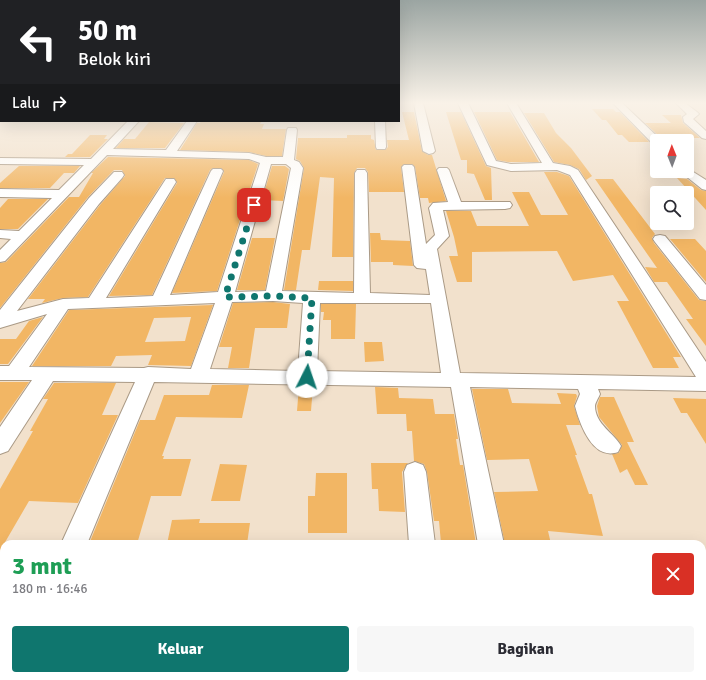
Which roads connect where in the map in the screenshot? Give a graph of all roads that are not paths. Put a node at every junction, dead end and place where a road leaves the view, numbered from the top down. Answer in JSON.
{"nodes":[{"id":1,"x":124,"y":135,"type":"edge"},
{"id":2,"x":182,"y":135,"type":"edge"},
{"id":3,"x":291,"y":135,"type":"edge"},
{"id":4,"x":381,"y":135,"type":"edge"},
{"id":5,"x":425,"y":135,"type":"edge"},
{"id":6,"x":479,"y":135,"type":"edge"},
{"id":7,"x":531,"y":135,"type":"edge"},
{"id":8,"x":381,"y":147,"type":"dead end"},
{"id":9,"x":108,"y":148,"type":"junction"},
{"id":10,"x":429,"y":151,"type":"dead end"},
{"id":11,"x":169,"y":154,"type":"junction"},
{"id":12,"x":265,"y":160,"type":"junction"},
{"id":13,"x":0,"y":161,"type":"edge"},
{"id":14,"x":288,"y":161,"type":"junction"},
{"id":15,"x":95,"y":162,"type":"junction"},
{"id":16,"x":408,"y":167,"type":"dead end"},
{"id":17,"x":550,"y":167,"type":"junction"},
{"id":18,"x":443,"y":170,"type":"dead end"},
{"id":19,"x":217,"y":171,"type":"dead end"},
{"id":20,"x":361,"y":173,"type":"dead end"},
{"id":21,"x":118,"y":175,"type":"dead end"},
{"id":22,"x":694,"y":177,"type":"edge"},
{"id":23,"x":170,"y":182,"type":"dead end"},
{"id":24,"x":706,"y":186,"type":"edge"},
{"id":25,"x":0,"y":193,"type":"edge"},
{"id":26,"x":63,"y":194,"type":"junction"},
{"id":27,"x":505,"y":205,"type":"dead end"},
{"id":28,"x":456,"y":206,"type":"junction"},
{"id":29,"x":0,"y":234,"type":"edge"},
{"id":30,"x":22,"y":235,"type":"junction"},
{"id":31,"x":660,"y":239,"type":"dead end"},
{"id":32,"x":0,"y":258,"type":"edge"},
{"id":33,"x":706,"y":295,"type":"edge"},
{"id":34,"x":273,"y":296,"type":"junction"},
{"id":35,"x":225,"y":297,"type":"junction"},
{"id":36,"x":312,"y":298,"type":"junction"},
{"id":37,"x":362,"y":298,"type":"junction"},
{"id":38,"x":427,"y":299,"type":"junction"},
{"id":39,"x":159,"y":301,"type":"junction"},
{"id":40,"x":94,"y":303,"type":"junction"},
{"id":41,"x":63,"y":304,"type":"junction"},
{"id":42,"x":1,"y":322,"type":"edge"},
{"id":43,"x":7,"y":373,"type":"edge"},
{"id":44,"x":47,"y":374,"type":"junction"},
{"id":45,"x":148,"y":374,"type":"junction"},
{"id":46,"x":198,"y":376,"type":"junction"},
{"id":47,"x":307,"y":377,"type":"junction"},
{"id":48,"x":706,"y":377,"type":"edge"},
{"id":49,"x":450,"y":380,"type":"junction"},
{"id":50,"x":586,"y":383,"type":"junction"},
{"id":51,"x":706,"y":384,"type":"edge"},
{"id":52,"x":0,"y":445,"type":"edge"},
{"id":53,"x":610,"y":446,"type":"dead end"},
{"id":54,"x":415,"y":472,"type":"dead end"},
{"id":55,"x":76,"y":540,"type":"edge"},
{"id":56,"x":422,"y":540,"type":"edge"},
{"id":57,"x":490,"y":540,"type":"edge"}],
"edges":[{"from":1,"to":9,"type":"street"},
{"from":2,"to":11,"type":"street"},
{"from":3,"to":14,"type":"street"},
{"from":4,"to":8,"type":"street"},
{"from":5,"to":10,"type":"street"},
{"from":6,"to":17,"type":"street"},
{"from":7,"to":17,"type":"street"},
{"from":9,"to":11,"type":"street"},
{"from":9,"to":15,"type":"street"},
{"from":11,"to":12,"type":"street"},
{"from":12,"to":14,"type":"street"},
{"from":12,"to":35,"type":"street"},
{"from":13,"to":15,"type":"street"},
{"from":14,"to":34,"type":"street"},
{"from":15,"to":26,"type":"street"},
{"from":16,"to":38,"type":"street"},
{"from":17,"to":48,"type":"street"},
{"from":18,"to":28,"type":"street"},
{"from":19,"to":39,"type":"street"},
{"from":20,"to":37,"type":"street"},
{"from":21,"to":42,"type":"street"},
{"from":22,"to":24,"type":"street"},
{"from":23,"to":40,"type":"street"},
{"from":25,"to":26,"type":"street"},
{"from":26,"to":30,"type":"street"},
{"from":27,"to":28,"type":"street"},
{"from":28,"to":49,"type":"street"},
{"from":29,"to":30,"type":"street"},
{"from":30,"to":32,"type":"street"},
{"from":31,"to":33,"type":"street"},
{"from":34,"to":35,"type":"street"},
{"from":34,"to":36,"type":"street"},
{"from":35,"to":39,"type":"street"},
{"from":35,"to":46,"type":"street"},
{"from":36,"to":37,"type":"street"},
{"from":36,"to":47,"type":"street"},
{"from":37,"to":38,"type":"street"},
{"from":38,"to":49,"type":"street"},
{"from":39,"to":40,"type":"street"},
{"from":40,"to":41,"type":"street"},
{"from":41,"to":42,"type":"street"},
{"from":41,"to":43,"type":"street"},
{"from":43,"to":44,"type":"street"},
{"from":44,"to":45,"type":"street"},
{"from":44,"to":52,"type":"street"},
{"from":45,"to":46,"type":"street"},
{"from":45,"to":55,"type":"street"},
{"from":46,"to":47,"type":"street"},
{"from":47,"to":49,"type":"street"},
{"from":49,"to":50,"type":"street"},
{"from":49,"to":57,"type":"street"},
{"from":50,"to":51,"type":"street"},
{"from":50,"to":53,"type":"street"},
{"from":54,"to":56,"type":"street"}]}
